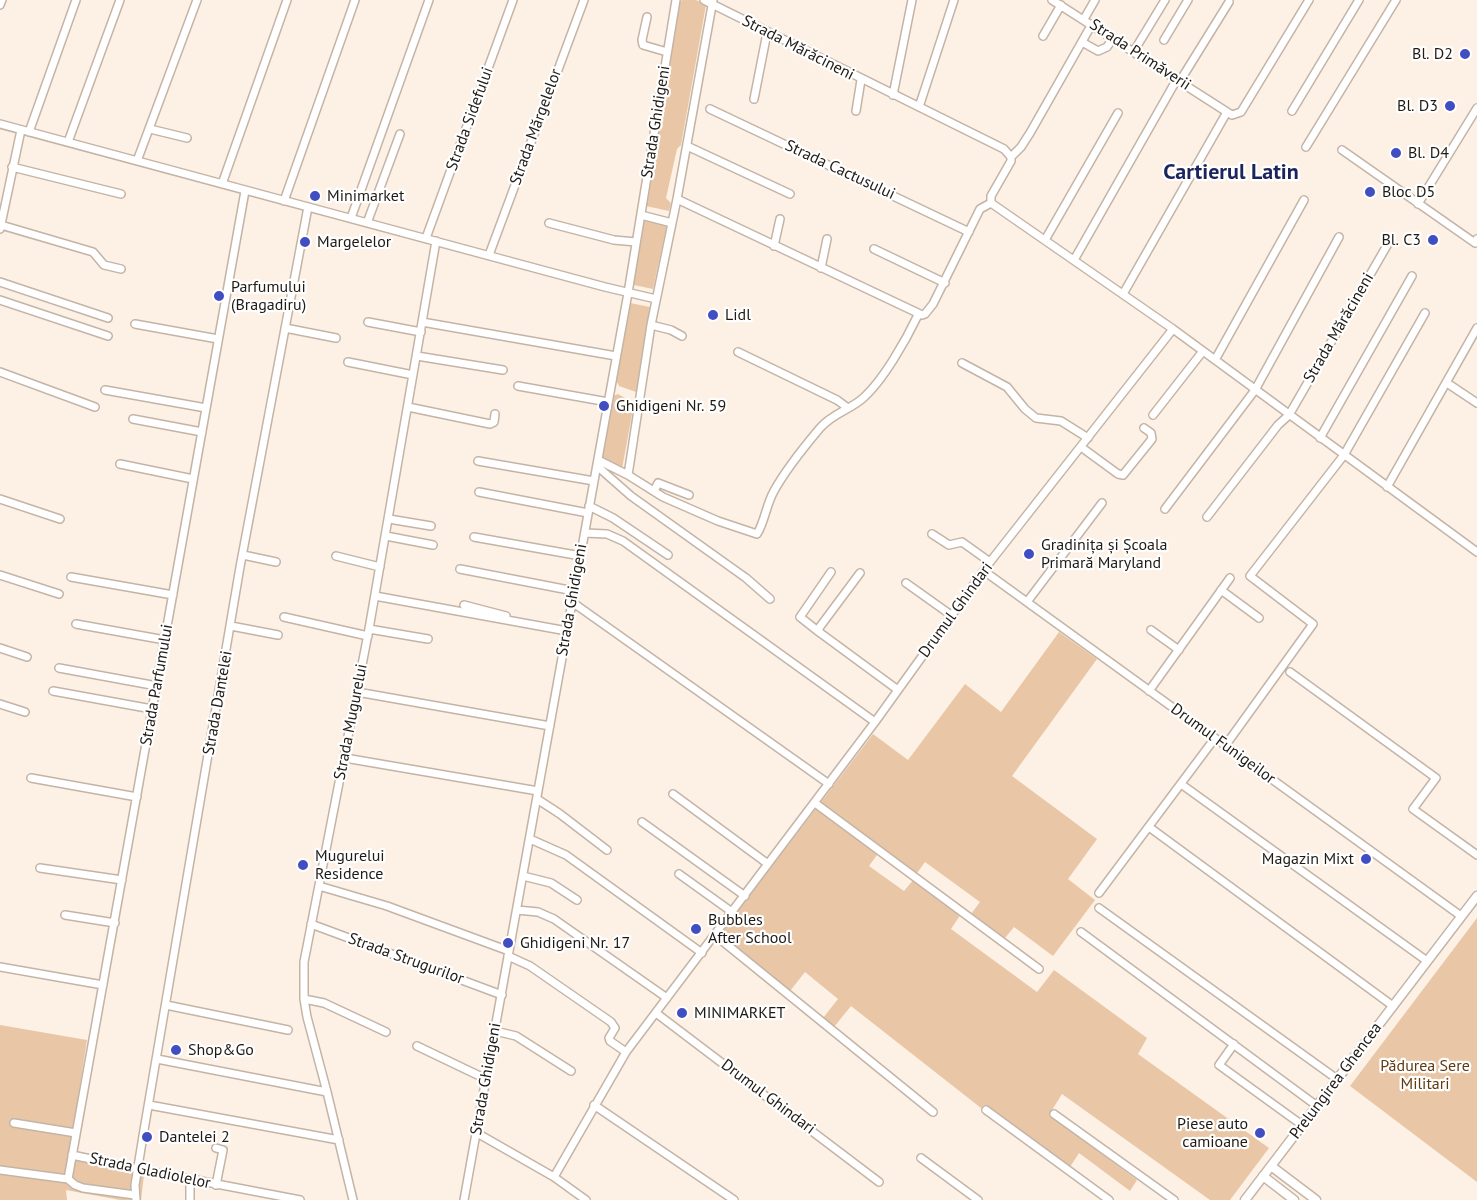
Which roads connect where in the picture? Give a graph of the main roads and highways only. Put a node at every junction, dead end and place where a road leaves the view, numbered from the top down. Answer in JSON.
{"nodes":[{"id":1,"x":1477,"y":896,"type":"edge"},
{"id":2,"x":1271,"y":1166,"type":"junction"},
{"id":3,"x":1263,"y":1176,"type":"junction"},
{"id":4,"x":1245,"y":1200,"type":"edge"},
{"id":5,"x":1294,"y":1200,"type":"edge"},
{"id":6,"x":1316,"y":1200,"type":"edge"}],
"edges":[{"from":1,"to":2,"type":"main road","name":"Prelungirea Ghencea"},
{"from":2,"to":3,"type":"main road","name":"Prelungirea Ghencea"},
{"from":2,"to":6,"type":"main road"},
{"from":3,"to":4,"type":"main road","name":"Prelungirea Ghencea"},
{"from":3,"to":5,"type":"main road"}]}
